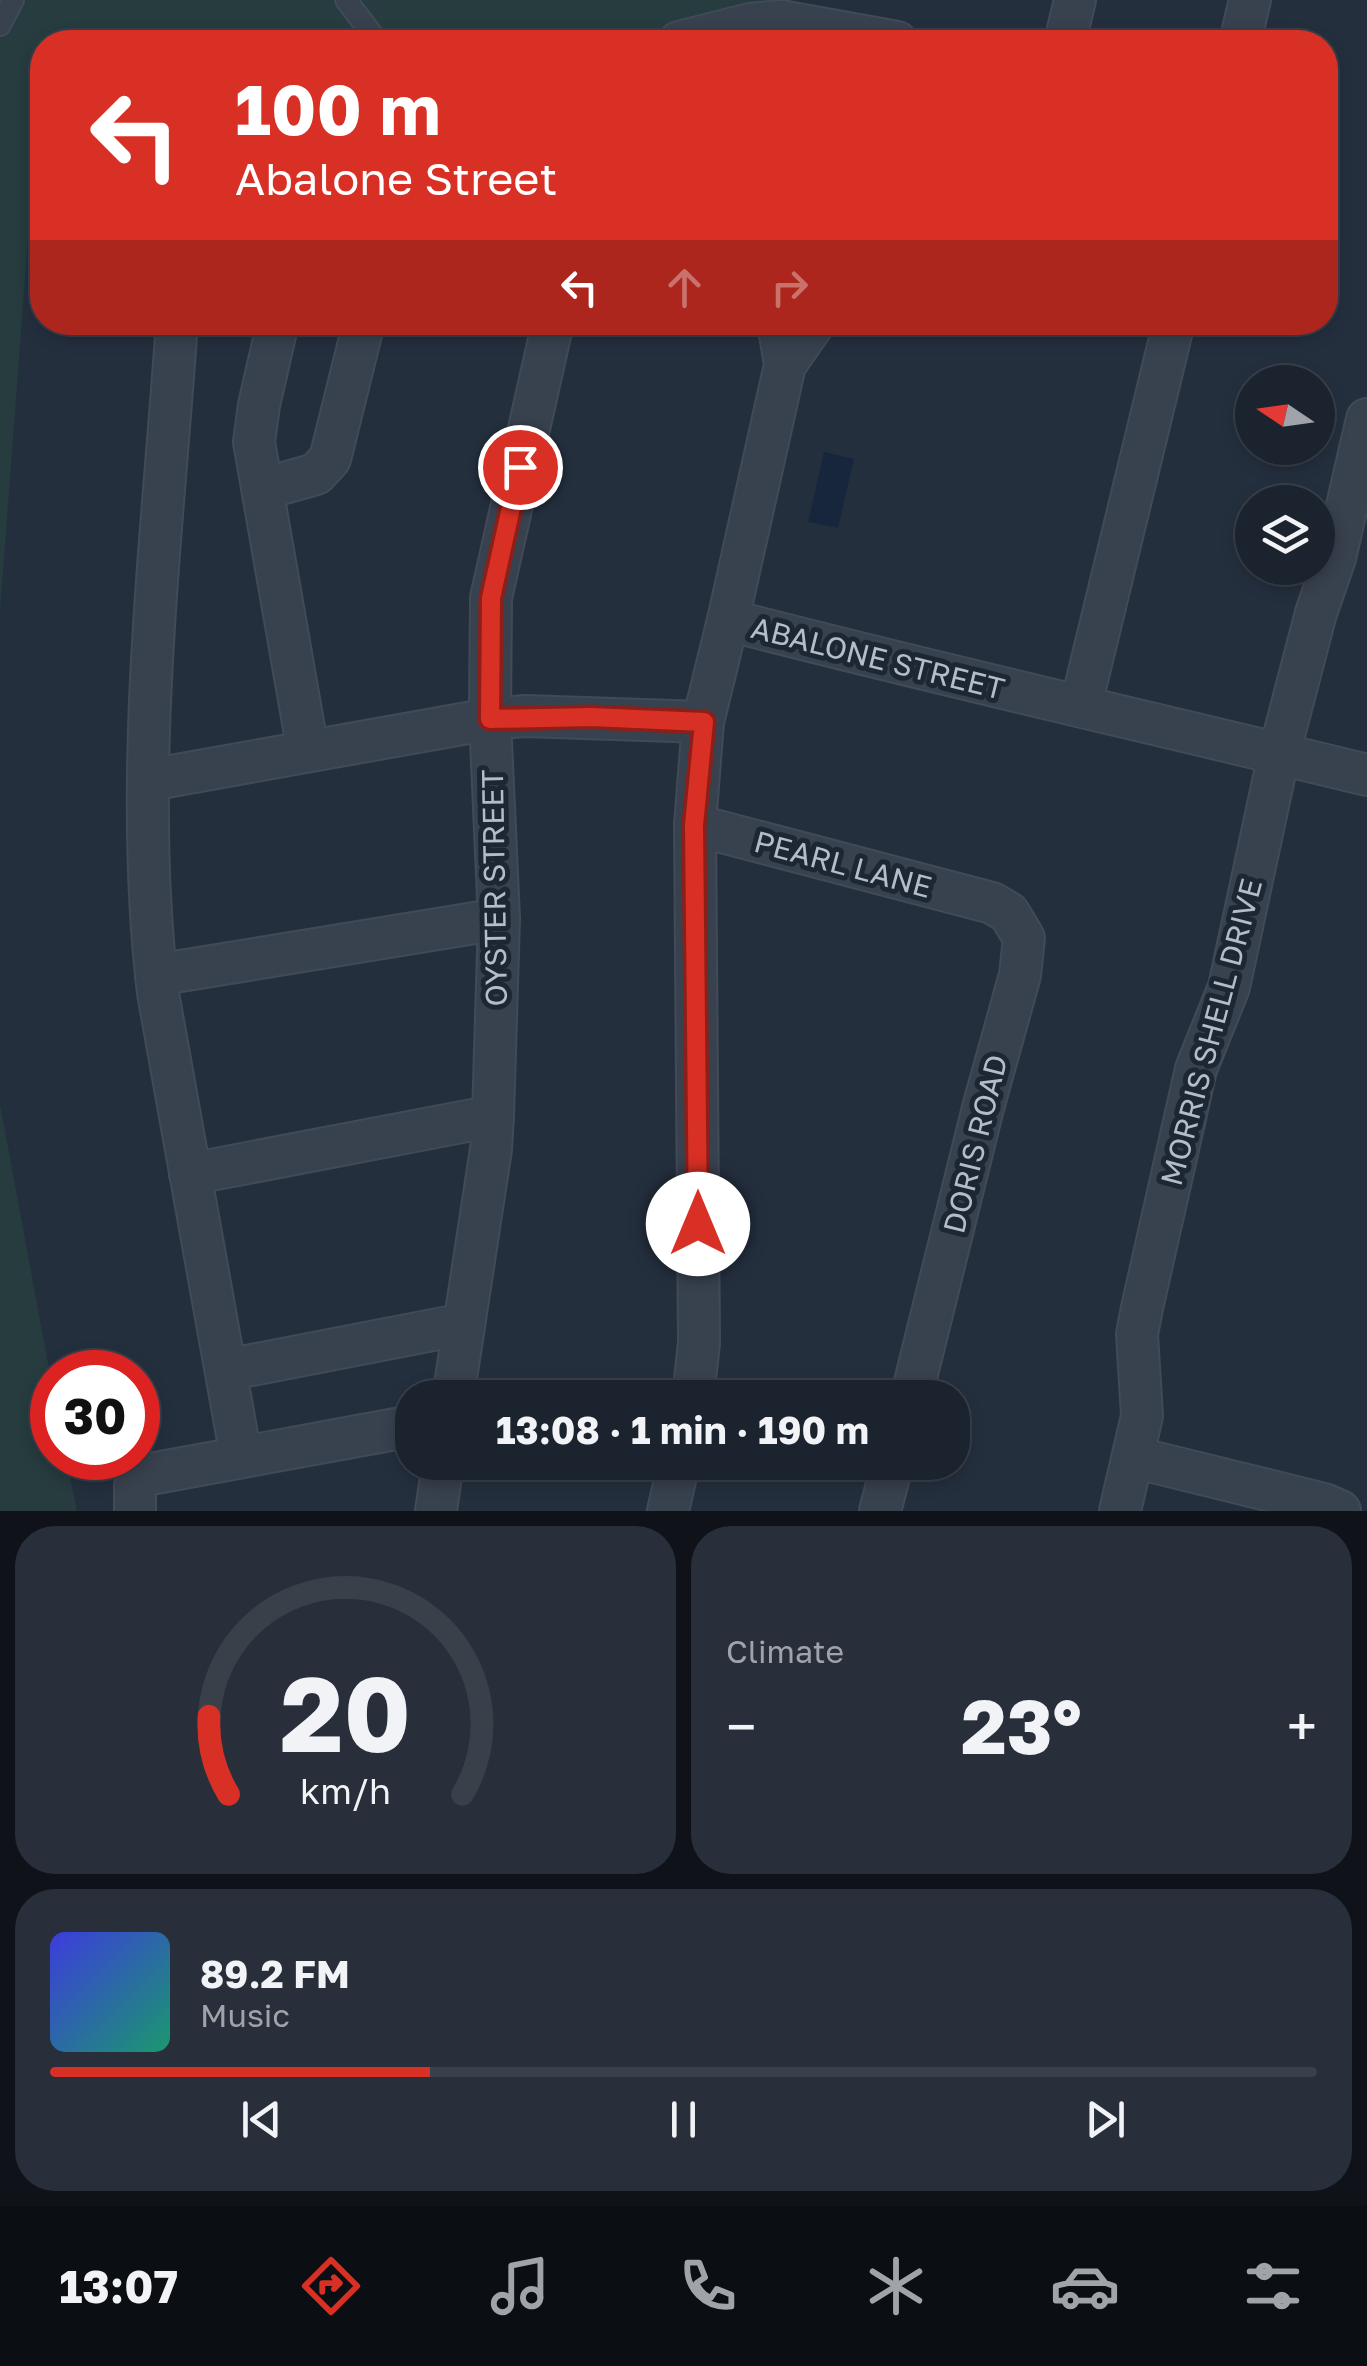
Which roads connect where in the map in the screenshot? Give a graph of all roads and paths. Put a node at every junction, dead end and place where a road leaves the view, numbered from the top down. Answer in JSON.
{"nodes":[{"id":1,"x":13,"y":0,"type":"edge"},
{"id":2,"x":346,"y":0,"type":"edge"},
{"id":3,"x":1075,"y":0,"type":"edge"},
{"id":4,"x":1250,"y":0,"type":"edge"},
{"id":5,"x":0,"y":25,"type":"edge"},
{"id":6,"x":858,"y":25,"type":"edge"},
{"id":7,"x":369,"y":30,"type":"edge"},
{"id":8,"x":726,"y":30,"type":"edge"},
{"id":9,"x":1068,"y":30,"type":"edge"},
{"id":10,"x":1243,"y":30,"type":"edge"},
{"id":11,"x":176,"y":335,"type":"edge"},
{"id":12,"x":275,"y":335,"type":"edge"},
{"id":13,"x":361,"y":335,"type":"edge"},
{"id":14,"x":551,"y":335,"type":"edge"},
{"id":15,"x":780,"y":335,"type":"edge"},
{"id":16,"x":807,"y":335,"type":"edge"},
{"id":17,"x":1171,"y":335,"type":"edge"},
{"id":18,"x":785,"y":365,"type":"junction"},
{"id":19,"x":1367,"y":419,"type":"edge"},
{"id":20,"x":263,"y":490,"type":"junction"},
{"id":21,"x":1351,"y":561,"type":"edge"},
{"id":22,"x":728,"y":620,"type":"junction"},
{"id":23,"x":1082,"y":705,"type":"junction"},
{"id":24,"x":490,"y":719,"type":"junction"},
{"id":25,"x":704,"y":722,"type":"junction"},
{"id":26,"x":308,"y":751,"type":"junction"},
{"id":27,"x":1279,"y":754,"type":"junction"},
{"id":28,"x":1367,"y":775,"type":"edge"},
{"id":29,"x":149,"y":780,"type":"junction"},
{"id":30,"x":694,"y":825,"type":"junction"},
{"id":31,"x":992,"y":903,"type":"joint"},
{"id":32,"x":499,"y":919,"type":"junction"},
{"id":33,"x":156,"y":975,"type":"junction"},
{"id":34,"x":493,"y":1116,"type":"junction"},
{"id":35,"x":190,"y":1174,"type":"junction"},
{"id":36,"x":464,"y":1324,"type":"junction"},
{"id":37,"x":226,"y":1370,"type":"junction"},
{"id":38,"x":456,"y":1380,"type":"edge"},
{"id":39,"x":695,"y":1380,"type":"edge"},
{"id":40,"x":915,"y":1380,"type":"edge"},
{"id":41,"x":395,"y":1429,"type":"edge"},
{"id":42,"x":1133,"y":1457,"type":"junction"},
{"id":43,"x":241,"y":1458,"type":"junction"},
{"id":44,"x":440,"y":1480,"type":"edge"},
{"id":45,"x":675,"y":1480,"type":"edge"},
{"id":46,"x":888,"y":1480,"type":"edge"},
{"id":47,"x":135,"y":1511,"type":"edge"},
{"id":48,"x":436,"y":1511,"type":"edge"},
{"id":49,"x":668,"y":1511,"type":"edge"},
{"id":50,"x":880,"y":1511,"type":"edge"},
{"id":51,"x":1120,"y":1511,"type":"edge"},
{"id":52,"x":1340,"y":1511,"type":"edge"}],
"edges":[{"from":1,"to":5,"type":"lane"},
{"from":2,"to":7,"type":"lane"},
{"from":3,"to":9,"type":"street"},
{"from":4,"to":10,"type":"street"},
{"from":6,"to":8,"type":"street"},
{"from":11,"to":29,"type":"street"},
{"from":12,"to":20,"type":"street"},
{"from":13,"to":20,"type":"street"},
{"from":14,"to":24,"type":"street","name":"OYSTER STREET"},
{"from":15,"to":18,"type":"street"},
{"from":16,"to":18,"type":"street"},
{"from":17,"to":23,"type":"street"},
{"from":18,"to":22,"type":"street"},
{"from":19,"to":21,"type":"street","name":"MORRIS SHELL DRIVE"},
{"from":20,"to":26,"type":"street"},
{"from":21,"to":27,"type":"street","name":"MORRIS SHELL DRIVE"},
{"from":22,"to":23,"type":"street","name":"ABALONE STREET"},
{"from":22,"to":25,"type":"street","name":"ABALONE STREET"},
{"from":23,"to":27,"type":"street","name":"ABALONE STREET"},
{"from":24,"to":25,"type":"street"},
{"from":24,"to":26,"type":"street"},
{"from":24,"to":32,"type":"street","name":"OYSTER STREET"},
{"from":25,"to":30,"type":"street","name":"ABALONE STREET"},
{"from":26,"to":29,"type":"street"},
{"from":27,"to":28,"type":"street","name":"ABALONE STREET"},
{"from":27,"to":42,"type":"street","name":"MORRIS SHELL DRIVE"},
{"from":29,"to":33,"type":"street"},
{"from":30,"to":31,"type":"street","name":"PEARL LANE"},
{"from":30,"to":39,"type":"street","name":"ABALONE STREET"},
{"from":31,"to":40,"type":"street","name":"DORIS ROAD"},
{"from":32,"to":33,"type":"street"},
{"from":32,"to":34,"type":"street","name":"OYSTER STREET"},
{"from":33,"to":35,"type":"street"},
{"from":34,"to":35,"type":"street"},
{"from":34,"to":36,"type":"street","name":"OYSTER STREET"},
{"from":35,"to":37,"type":"street"},
{"from":36,"to":37,"type":"street"},
{"from":36,"to":38,"type":"street","name":"OYSTER STREET"},
{"from":37,"to":43,"type":"street"},
{"from":41,"to":43,"type":"street"},
{"from":42,"to":51,"type":"street","name":"MORRIS SHELL DRIVE"},
{"from":42,"to":52,"type":"street"},
{"from":43,"to":47,"type":"street"},
{"from":44,"to":48,"type":"street"},
{"from":45,"to":49,"type":"street"},
{"from":46,"to":50,"type":"street"}]}
